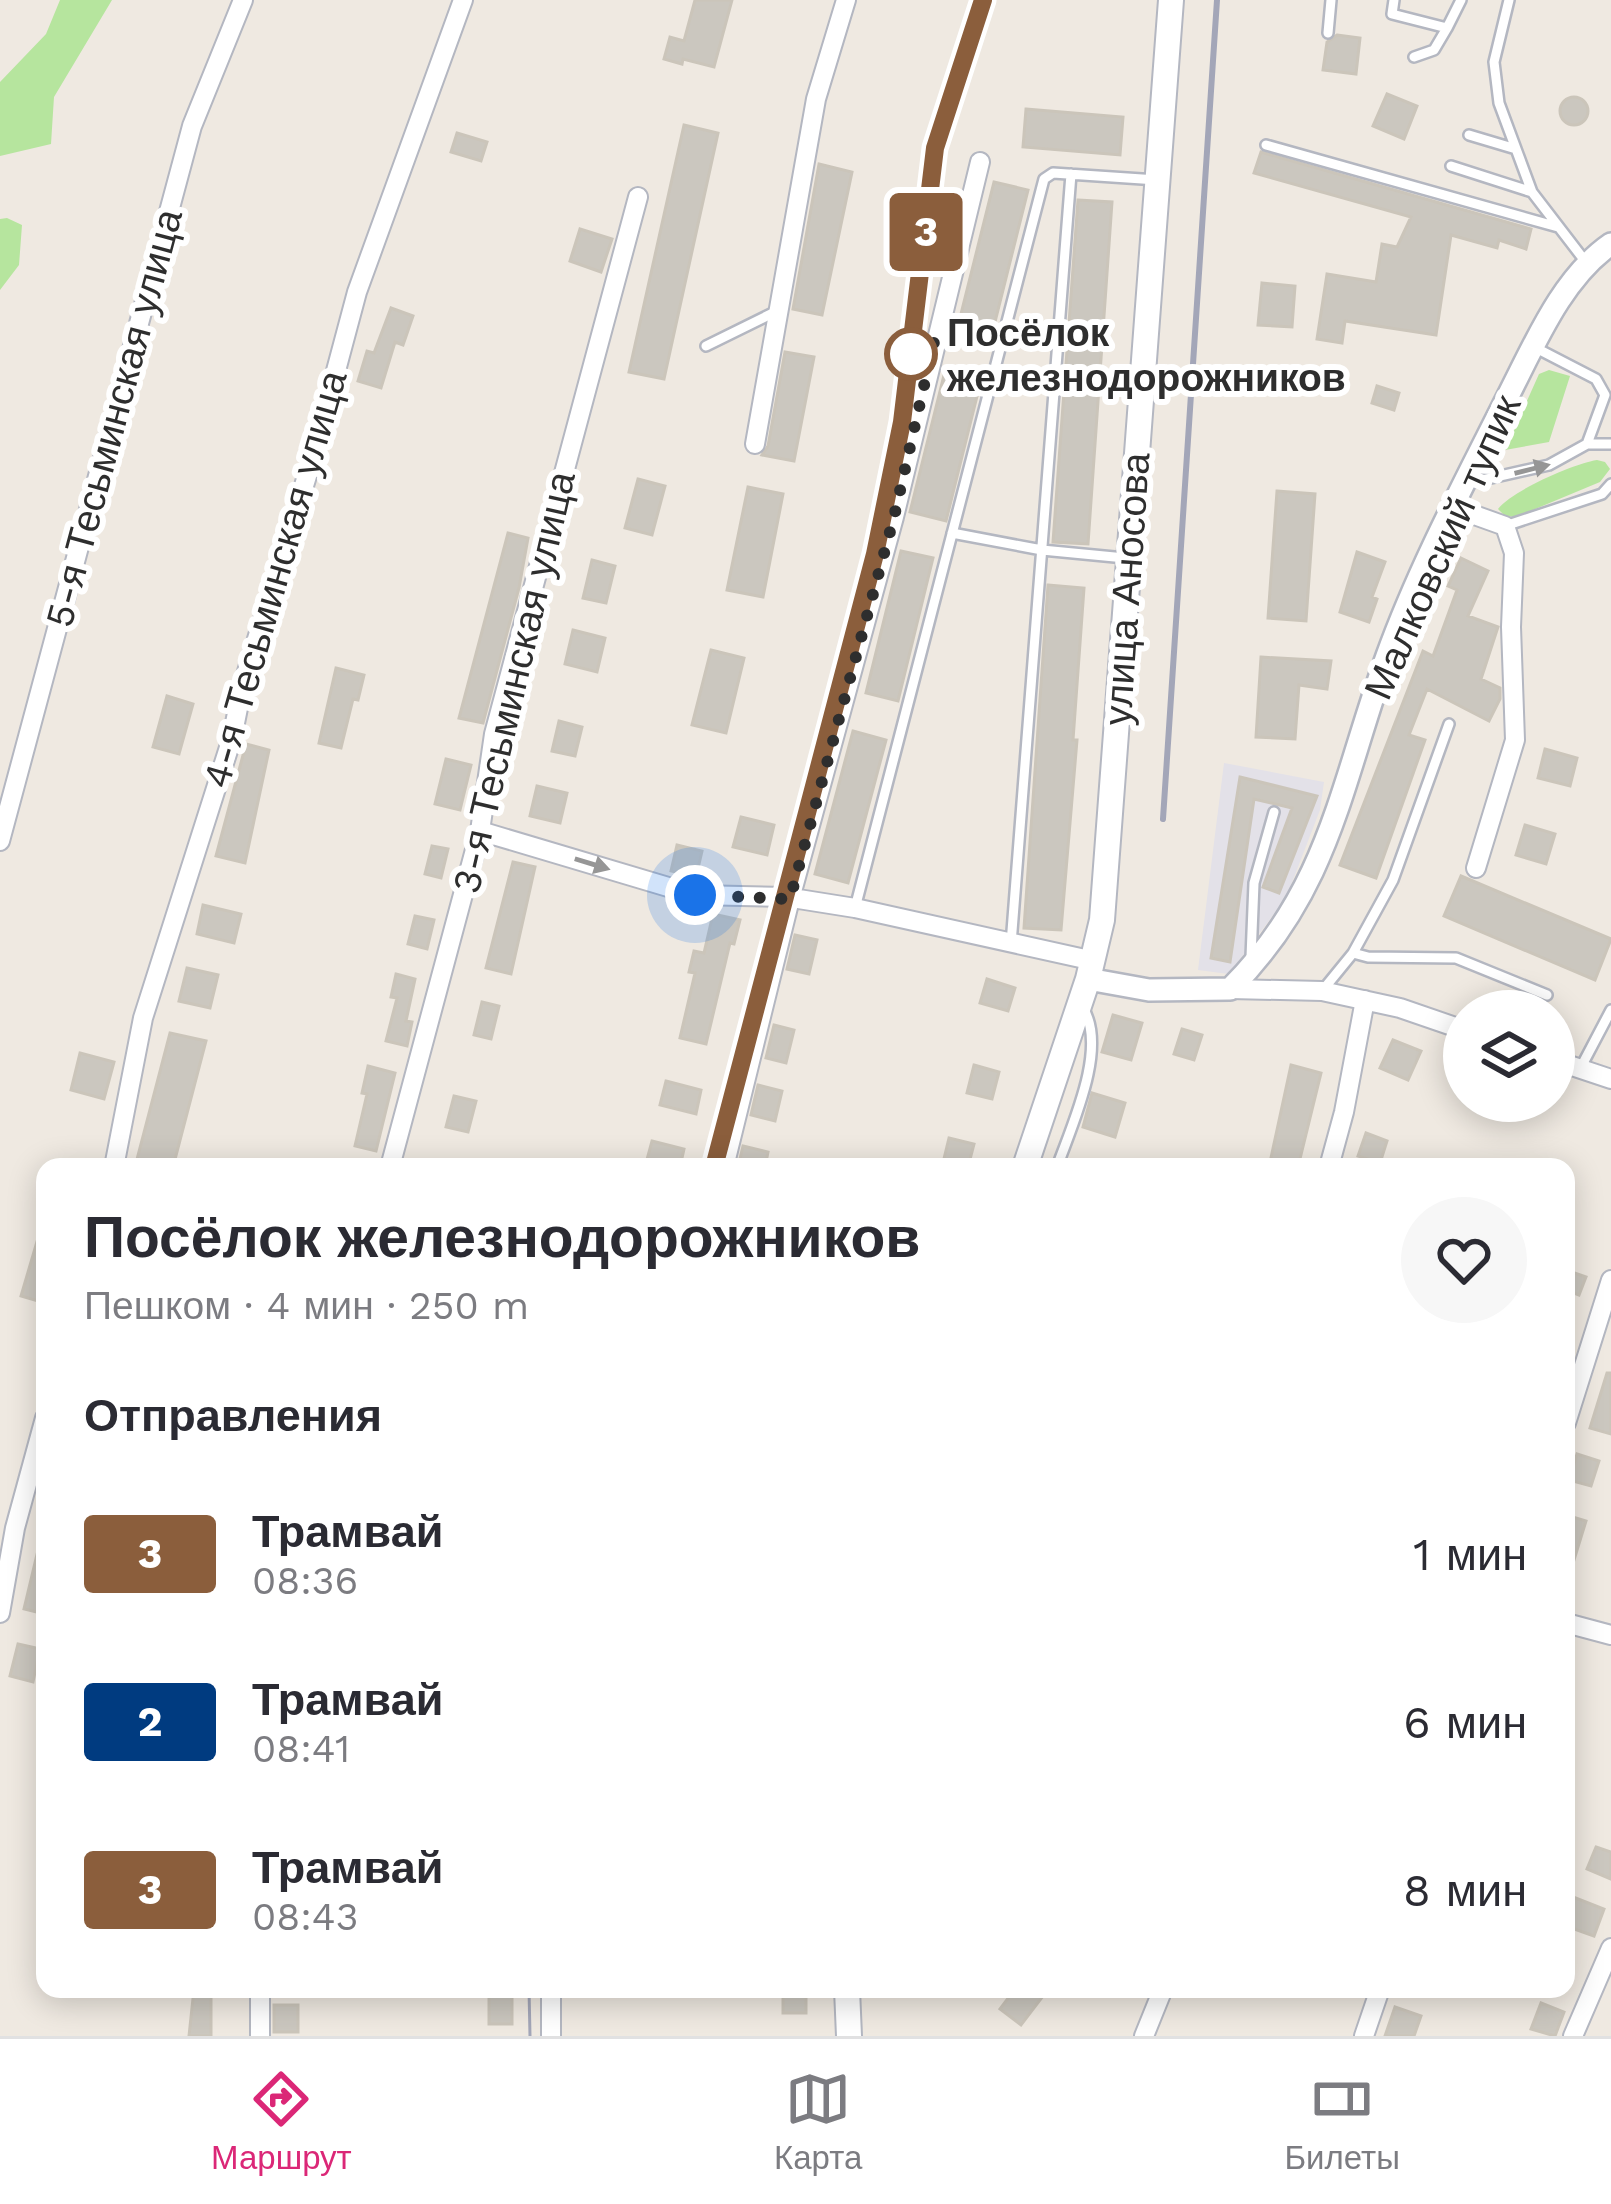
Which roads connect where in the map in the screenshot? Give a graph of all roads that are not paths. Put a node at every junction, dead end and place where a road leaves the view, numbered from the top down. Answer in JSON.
{"nodes":[{"id":1,"x":243,"y":0,"type":"edge"},
{"id":2,"x":464,"y":0,"type":"edge"},
{"id":3,"x":846,"y":0,"type":"edge"},
{"id":4,"x":1171,"y":0,"type":"edge"},
{"id":5,"x":1331,"y":0,"type":"edge"},
{"id":6,"x":1394,"y":0,"type":"edge"},
{"id":7,"x":1461,"y":0,"type":"edge"},
{"id":8,"x":1509,"y":0,"type":"edge"},
{"id":9,"x":1447,"y":28,"type":"junction"},
{"id":10,"x":1328,"y":33,"type":"dead end"},
{"id":11,"x":1414,"y":57,"type":"dead end"},
{"id":12,"x":1469,"y":134,"type":"dead end"},
{"id":13,"x":1266,"y":145,"type":"dead end"},
{"id":14,"x":1516,"y":149,"type":"junction"},
{"id":15,"x":980,"y":162,"type":"dead end"},
{"id":16,"x":1451,"y":166,"type":"dead end"},
{"id":17,"x":1071,"y":174,"type":"junction"},
{"id":18,"x":1157,"y":180,"type":"junction"},
{"id":19,"x":1532,"y":192,"type":"junction"},
{"id":20,"x":638,"y":196,"type":"dead end"},
{"id":21,"x":1558,"y":227,"type":"junction"},
{"id":22,"x":1611,"y":244,"type":"edge"},
{"id":23,"x":1585,"y":262,"type":"junction"},
{"id":24,"x":779,"y":310,"type":"junction"},
{"id":25,"x":706,"y":346,"type":"dead end"},
{"id":26,"x":1534,"y":346,"type":"junction"},
{"id":27,"x":1597,"y":379,"type":"junction"},
{"id":28,"x":1611,"y":388,"type":"edge"},
{"id":29,"x":755,"y":444,"type":"dead end"},
{"id":30,"x":1587,"y":444,"type":"junction"},
{"id":31,"x":1611,"y":444,"type":"edge"},
{"id":32,"x":1463,"y":484,"type":"junction"},
{"id":33,"x":1611,"y":484,"type":"edge"},
{"id":34,"x":1452,"y":507,"type":"junction"},
{"id":35,"x":1505,"y":526,"type":"junction"},
{"id":36,"x":952,"y":533,"type":"junction"},
{"id":37,"x":1042,"y":550,"type":"junction"},
{"id":38,"x":1127,"y":558,"type":"junction"},
{"id":39,"x":1449,"y":724,"type":"dead end"},
{"id":40,"x":1274,"y":812,"type":"dead end"},
{"id":41,"x":480,"y":831,"type":"junction"},
{"id":42,"x":0,"y":841,"type":"edge"},
{"id":43,"x":1476,"y":868,"type":"dead end"},
{"id":44,"x":782,"y":898,"type":"junction"},
{"id":45,"x":855,"y":908,"type":"junction"},
{"id":46,"x":1011,"y":944,"type":"junction"},
{"id":47,"x":1353,"y":953,"type":"junction"},
{"id":48,"x":1251,"y":969,"type":"junction"},
{"id":49,"x":1088,"y":981,"type":"junction"},
{"id":50,"x":1230,"y":989,"type":"junction"},
{"id":51,"x":1537,"y":990,"type":"edge"},
{"id":52,"x":1322,"y":991,"type":"junction"},
{"id":53,"x":1365,"y":1000,"type":"junction"},
{"id":54,"x":1611,"y":1010,"type":"edge"},
{"id":55,"x":1443,"y":1024,"type":"edge"},
{"id":56,"x":1575,"y":1067,"type":"edge"},
{"id":57,"x":1580,"y":1069,"type":"junction"},
{"id":58,"x":1611,"y":1079,"type":"edge"},
{"id":59,"x":116,"y":1158,"type":"edge"},
{"id":60,"x":392,"y":1158,"type":"edge"},
{"id":61,"x":726,"y":1158,"type":"edge"},
{"id":62,"x":1028,"y":1158,"type":"edge"},
{"id":63,"x":1060,"y":1158,"type":"edge"},
{"id":64,"x":1332,"y":1158,"type":"edge"},
{"id":65,"x":1611,"y":1280,"type":"edge"},
{"id":66,"x":1575,"y":1395,"type":"edge"},
{"id":67,"x":36,"y":1451,"type":"edge"},
{"id":68,"x":0,"y":1613,"type":"edge"},
{"id":69,"x":1575,"y":1625,"type":"edge"},
{"id":70,"x":1611,"y":1635,"type":"edge"},
{"id":71,"x":1611,"y":1948,"type":"edge"},
{"id":72,"x":260,"y":1998,"type":"edge"},
{"id":73,"x":550,"y":1998,"type":"edge"},
{"id":74,"x":847,"y":1998,"type":"edge"},
{"id":75,"x":1159,"y":1998,"type":"edge"},
{"id":76,"x":1377,"y":1998,"type":"edge"},
{"id":77,"x":260,"y":2036,"type":"edge"},
{"id":78,"x":551,"y":2036,"type":"edge"},
{"id":79,"x":849,"y":2036,"type":"edge"},
{"id":80,"x":1144,"y":2036,"type":"edge"},
{"id":81,"x":1364,"y":2036,"type":"edge"},
{"id":82,"x":1573,"y":2036,"type":"edge"}],
"edges":[{"from":1,"to":42,"type":"street","name":"5-я Тесьминская улица"},
{"from":2,"to":59,"type":"street","name":"4-я Тесьминская улица"},
{"from":3,"to":24,"type":"street"},
{"from":4,"to":18,"type":"main road","name":"улица Аносова"},
{"from":5,"to":10,"type":"lane"},
{"from":6,"to":9,"type":"lane"},
{"from":7,"to":9,"type":"lane"},
{"from":8,"to":14,"type":"lane"},
{"from":9,"to":11,"type":"lane"},
{"from":12,"to":14,"type":"lane"},
{"from":13,"to":21,"type":"lane"},
{"from":14,"to":19,"type":"lane"},
{"from":15,"to":44,"type":"street"},
{"from":16,"to":19,"type":"lane"},
{"from":17,"to":18,"type":"lane"},
{"from":17,"to":36,"type":"lane"},
{"from":17,"to":37,"type":"lane"},
{"from":18,"to":38,"type":"main road","name":"улица Аносова"},
{"from":19,"to":21,"type":"lane"},
{"from":20,"to":41,"type":"street","name":"3-я Тесьминская улица"},
{"from":21,"to":23,"type":"lane"},
{"from":22,"to":23,"type":"street","name":"Малковский тупик"},
{"from":23,"to":26,"type":"street","name":"Малковский тупик"},
{"from":24,"to":25,"type":"lane"},
{"from":24,"to":29,"type":"street"},
{"from":26,"to":27,"type":"lane"},
{"from":26,"to":32,"type":"street","name":"Малковский тупик"},
{"from":27,"to":28,"type":"lane"},
{"from":27,"to":30,"type":"lane"},
{"from":30,"to":31,"type":"lane"},
{"from":32,"to":30,"type":"lane","one_way":true},
{"from":32,"to":34,"type":"street","name":"Малковский тупик"},
{"from":33,"to":35,"type":"lane"},
{"from":34,"to":35,"type":"street"},
{"from":34,"to":48,"type":"street","name":"Малковский тупик"},
{"from":35,"to":43,"type":"street"},
{"from":36,"to":37,"type":"lane"},
{"from":36,"to":45,"type":"lane"},
{"from":37,"to":38,"type":"lane"},
{"from":37,"to":46,"type":"lane"},
{"from":38,"to":49,"type":"main road","name":"улица Аносова"},
{"from":39,"to":47,"type":"lane"},
{"from":40,"to":48,"type":"lane"},
{"from":41,"to":44,"type":"street","one_way":true},
{"from":41,"to":60,"type":"street","name":"3-я Тесьминская улица"},
{"from":44,"to":45,"type":"street"},
{"from":44,"to":61,"type":"street"},
{"from":45,"to":46,"type":"street"},
{"from":46,"to":49,"type":"street"},
{"from":47,"to":51,"type":"lane"},
{"from":47,"to":52,"type":"lane"},
{"from":48,"to":50,"type":"street","name":"Малковский тупик"},
{"from":49,"to":50,"type":"street"},
{"from":49,"to":62,"type":"main road","name":"улица Аносова"},
{"from":49,"to":63,"type":"lane"},
{"from":50,"to":52,"type":"street"},
{"from":52,"to":53,"type":"street"},
{"from":53,"to":55,"type":"street"},
{"from":53,"to":64,"type":"street"},
{"from":54,"to":57,"type":"lane"},
{"from":56,"to":57,"type":"street"},
{"from":57,"to":58,"type":"street"},
{"from":65,"to":66,"type":"street"},
{"from":67,"to":68,"type":"street"},
{"from":69,"to":70,"type":"street"},
{"from":71,"to":82,"type":"street"},
{"from":72,"to":77,"type":"street"},
{"from":73,"to":78,"type":"street"},
{"from":74,"to":79,"type":"main road"},
{"from":75,"to":80,"type":"street"},
{"from":76,"to":81,"type":"street"}]}
